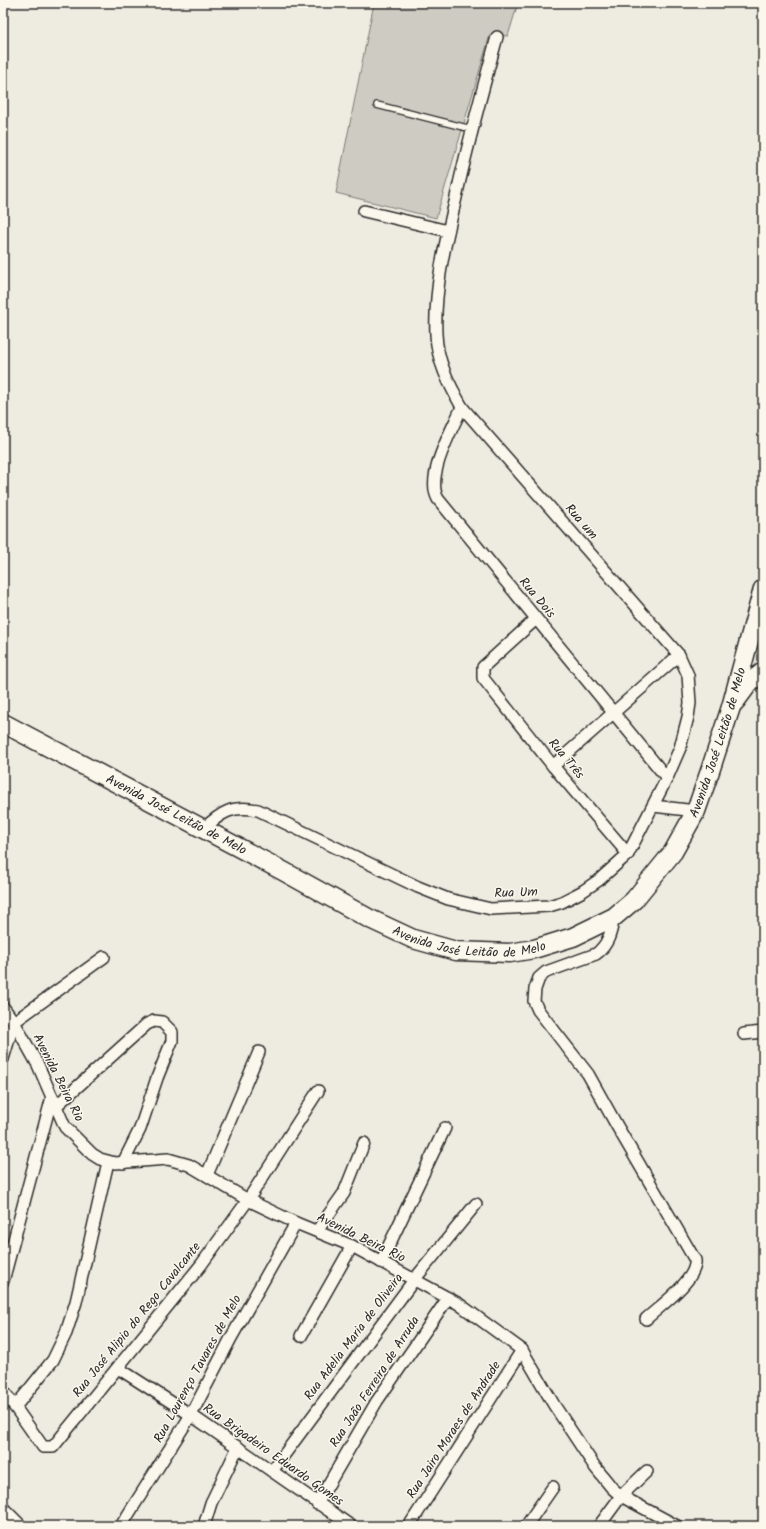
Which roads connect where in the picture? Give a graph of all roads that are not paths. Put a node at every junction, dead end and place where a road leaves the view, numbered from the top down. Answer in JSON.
{"nodes":[{"id":1,"x":497,"y":37,"type":"dead end"},
{"id":2,"x":377,"y":105,"type":"dead end"},
{"id":3,"x":471,"y":129,"type":"junction"},
{"id":4,"x":364,"y":211,"type":"dead end"},
{"id":5,"x":448,"y":231,"type":"junction"},
{"id":6,"x":462,"y":407,"type":"junction"},
{"id":7,"x":763,"y":589,"type":"edge"},
{"id":8,"x":761,"y":617,"type":"edge"},
{"id":9,"x":536,"y":619,"type":"junction"},
{"id":10,"x":680,"y":655,"type":"junction"},
{"id":11,"x":763,"y":672,"type":"edge"},
{"id":12,"x":731,"y":707,"type":"junction"},
{"id":13,"x":615,"y":713,"type":"junction"},
{"id":14,"x":6,"y":725,"type":"edge"},
{"id":15,"x":553,"y":766,"type":"junction"},
{"id":16,"x":667,"y":778,"type":"junction"},
{"id":17,"x":653,"y":806,"type":"junction"},
{"id":18,"x":696,"y":811,"type":"junction"},
{"id":19,"x":203,"y":829,"type":"junction"},
{"id":20,"x":628,"y":854,"type":"junction"},
{"id":21,"x":614,"y":917,"type":"junction"},
{"id":22,"x":104,"y":958,"type":"dead end"},
{"id":23,"x":3,"y":1007,"type":"edge"},
{"id":24,"x":14,"y":1022,"type":"junction"},
{"id":25,"x":763,"y":1032,"type":"edge"},
{"id":26,"x":744,"y":1034,"type":"dead end"},
{"id":27,"x":259,"y":1052,"type":"dead end"},
{"id":28,"x":3,"y":1059,"type":"edge"},
{"id":29,"x":318,"y":1092,"type":"dead end"},
{"id":30,"x":54,"y":1102,"type":"junction"},
{"id":31,"x":445,"y":1128,"type":"dead end"},
{"id":32,"x":364,"y":1143,"type":"dead end"},
{"id":33,"x":108,"y":1162,"type":"junction"},
{"id":34,"x":123,"y":1163,"type":"junction"},
{"id":35,"x":207,"y":1175,"type":"junction"},
{"id":36,"x":248,"y":1200,"type":"junction"},
{"id":37,"x":476,"y":1204,"type":"dead end"},
{"id":38,"x":296,"y":1223,"type":"junction"},
{"id":39,"x":317,"y":1231,"type":"junction"},
{"id":40,"x":352,"y":1246,"type":"junction"},
{"id":41,"x":381,"y":1262,"type":"junction"},
{"id":42,"x":414,"y":1280,"type":"junction"},
{"id":43,"x":3,"y":1281,"type":"edge"},
{"id":44,"x":448,"y":1298,"type":"junction"},
{"id":45,"x":646,"y":1320,"type":"dead end"},
{"id":46,"x":301,"y":1336,"type":"dead end"},
{"id":47,"x":522,"y":1350,"type":"junction"},
{"id":48,"x":118,"y":1368,"type":"junction"},
{"id":49,"x":3,"y":1390,"type":"edge"},
{"id":50,"x":15,"y":1407,"type":"junction"},
{"id":51,"x":191,"y":1415,"type":"junction"},
{"id":52,"x":238,"y":1447,"type":"junction"},
{"id":53,"x":272,"y":1470,"type":"junction"},
{"id":54,"x":647,"y":1471,"type":"dead end"},
{"id":55,"x":553,"y":1487,"type":"dead end"},
{"id":56,"x":621,"y":1496,"type":"junction"},
{"id":57,"x":317,"y":1504,"type":"junction"},
{"id":58,"x":3,"y":1510,"type":"edge"},
{"id":59,"x":19,"y":1526,"type":"edge"},
{"id":60,"x":121,"y":1526,"type":"edge"},
{"id":61,"x":204,"y":1526,"type":"edge"},
{"id":62,"x":351,"y":1526,"type":"edge"},
{"id":63,"x":409,"y":1526,"type":"edge"},
{"id":64,"x":526,"y":1526,"type":"edge"},
{"id":65,"x":599,"y":1526,"type":"edge"},
{"id":66,"x":677,"y":1526,"type":"edge"}],
"edges":[{"from":1,"to":3,"type":"street","name":"Rua um"},
{"from":2,"to":3,"type":"lane"},
{"from":3,"to":5,"type":"street","name":"Rua um"},
{"from":4,"to":5,"type":"street"},
{"from":5,"to":6,"type":"street","name":"Rua um"},
{"from":6,"to":9,"type":"street","name":"Rua Dois"},
{"from":6,"to":10,"type":"street","name":"Rua um"},
{"from":7,"to":8,"type":"main road","name":"Avenida José Leitão de Melo"},
{"from":8,"to":12,"type":"main road","name":"Avenida José Leitão de Melo"},
{"from":9,"to":13,"type":"street","name":"Rua Dois"},
{"from":9,"to":15,"type":"street","name":"Rua Três"},
{"from":10,"to":13,"type":"street"},
{"from":10,"to":16,"type":"street","name":"Rua Um"},
{"from":11,"to":12,"type":"main road"},
{"from":12,"to":18,"type":"main road","name":"Avenida José Leitão de Melo"},
{"from":13,"to":15,"type":"street"},
{"from":13,"to":16,"type":"street","name":"Rua Dois"},
{"from":14,"to":19,"type":"main road","name":"Avenida José Leitão de Melo"},
{"from":15,"to":20,"type":"street","name":"Rua Três"},
{"from":16,"to":17,"type":"street","name":"Rua Um"},
{"from":17,"to":18,"type":"street"},
{"from":17,"to":20,"type":"street","name":"Rua Um"},
{"from":18,"to":21,"type":"main road","name":"Avenida José Leitão de Melo"},
{"from":19,"to":20,"type":"street","name":"Rua Um"},
{"from":19,"to":21,"type":"main road","name":"Avenida José Leitão de Melo"},
{"from":21,"to":45,"type":"street"},
{"from":22,"to":24,"type":"street"},
{"from":23,"to":24,"type":"street","name":"Avenida Beira Rio"},
{"from":24,"to":28,"type":"street"},
{"from":24,"to":30,"type":"street","name":"Avenida Beira Rio"},
{"from":25,"to":26,"type":"street"},
{"from":27,"to":35,"type":"street"},
{"from":29,"to":36,"type":"street","name":"Rua José Alipio do Rego Cavalcante"},
{"from":30,"to":33,"type":"street","name":"Avenida Beira Rio"},
{"from":30,"to":34,"type":"street"},
{"from":30,"to":43,"type":"street"},
{"from":31,"to":41,"type":"street"},
{"from":32,"to":39,"type":"street"},
{"from":33,"to":34,"type":"street","name":"Avenida Beira Rio"},
{"from":33,"to":50,"type":"street"},
{"from":34,"to":35,"type":"street","name":"Avenida Beira Rio"},
{"from":35,"to":36,"type":"street","name":"Avenida Beira Rio"},
{"from":36,"to":38,"type":"street","name":"Avenida Beira Rio"},
{"from":36,"to":48,"type":"street","name":"Rua José Alipio do Rego Cavalcante"},
{"from":37,"to":42,"type":"street","name":"Rua Adelia Maria de Oliveira"},
{"from":38,"to":39,"type":"street","name":"Avenida Beira Rio"},
{"from":38,"to":51,"type":"street","name":"Rua Lourenço Tavares de Melo"},
{"from":39,"to":40,"type":"street","name":"Avenida Beira Rio"},
{"from":40,"to":41,"type":"street","name":"Avenida Beira Rio"},
{"from":40,"to":46,"type":"street"},
{"from":41,"to":42,"type":"street","name":"Avenida Beira Rio"},
{"from":42,"to":44,"type":"street","name":"Avenida Beira Rio"},
{"from":42,"to":53,"type":"street","name":"Rua Adelia Maria de Oliveira"},
{"from":44,"to":47,"type":"street","name":"Avenida Beira Rio"},
{"from":44,"to":57,"type":"street","name":"Rua João Ferreira de Arruda"},
{"from":47,"to":56,"type":"street","name":"Avenida Beira Rio"},
{"from":47,"to":63,"type":"street","name":"Rua Jairo Moraes de Andrade"},
{"from":48,"to":50,"type":"street","name":"Rua José Alipio do Rego Cavalcante"},
{"from":48,"to":51,"type":"street","name":"Rua Brigadeiro Eduardo Gomes"},
{"from":49,"to":50,"type":"street"},
{"from":51,"to":52,"type":"street","name":"Rua Brigadeiro Eduardo Gomes"},
{"from":51,"to":60,"type":"street","name":"Rua Lourenço Tavares de Melo"},
{"from":52,"to":53,"type":"street","name":"Rua Brigadeiro Eduardo Gomes"},
{"from":52,"to":61,"type":"street"},
{"from":53,"to":57,"type":"street","name":"Rua Brigadeiro Eduardo Gomes"},
{"from":54,"to":56,"type":"street"},
{"from":55,"to":64,"type":"street"},
{"from":56,"to":65,"type":"street"},
{"from":56,"to":66,"type":"street","name":"Avenida Beira Rio"},
{"from":57,"to":62,"type":"street","name":"Rua Brigadeiro Eduardo Gomes"},
{"from":58,"to":59,"type":"street"}]}
